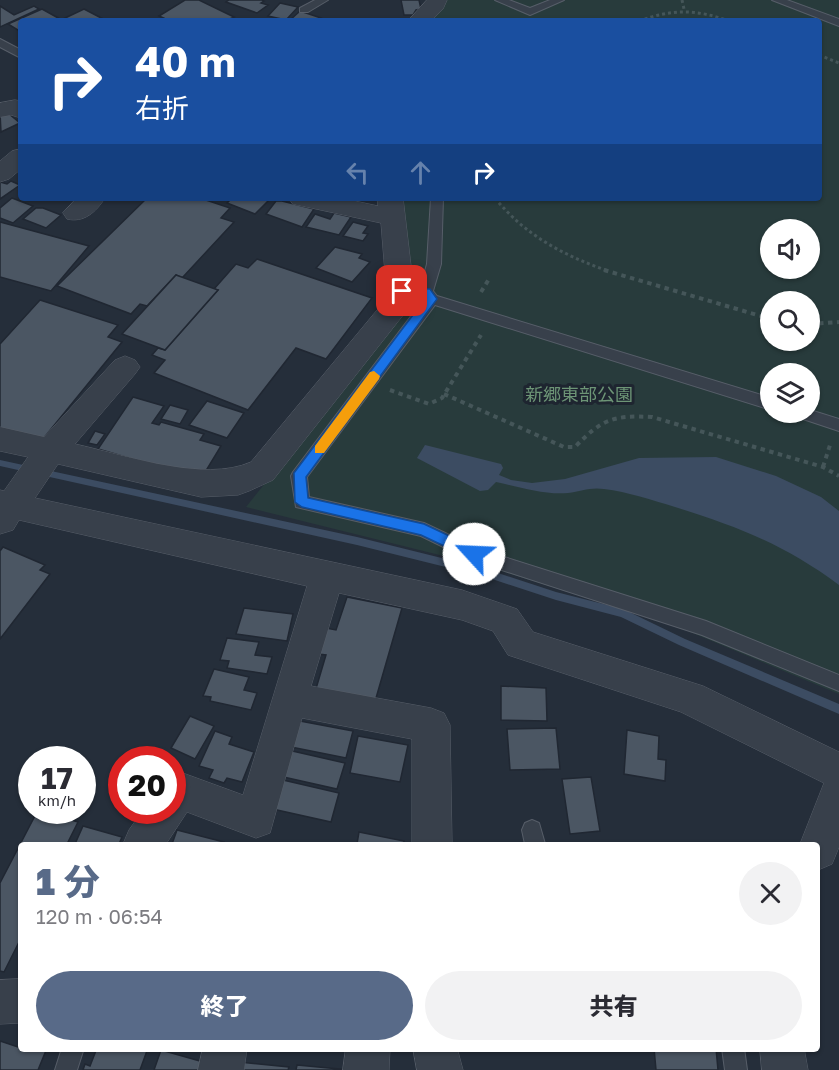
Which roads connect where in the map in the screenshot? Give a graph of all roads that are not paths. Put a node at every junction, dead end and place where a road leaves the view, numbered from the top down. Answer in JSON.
{"nodes":[{"id":1,"x":323,"y":0,"type":"edge"},
{"id":2,"x":437,"y":0,"type":"edge"},
{"id":3,"x":500,"y":0,"type":"edge"},
{"id":4,"x":559,"y":0,"type":"edge"},
{"id":5,"x":777,"y":0,"type":"edge"},
{"id":6,"x":304,"y":10,"type":"dead end"},
{"id":7,"x":422,"y":18,"type":"edge"},
{"id":8,"x":839,"y":23,"type":"edge"},
{"id":9,"x":0,"y":42,"type":"edge"},
{"id":10,"x":18,"y":52,"type":"edge"},
{"id":11,"x":18,"y":109,"type":"edge"},
{"id":12,"x":0,"y":110,"type":"edge"},
{"id":13,"x":18,"y":159,"type":"edge"},
{"id":14,"x":0,"y":174,"type":"edge"},
{"id":15,"x":332,"y":201,"type":"edge"},
{"id":16,"x":437,"y":201,"type":"edge"},
{"id":17,"x":391,"y":207,"type":"edge"},
{"id":18,"x":420,"y":294,"type":"junction"},
{"id":19,"x":125,"y":367,"type":"dead end"},
{"id":20,"x":760,"y":401,"type":"edge"},
{"id":21,"x":820,"y":419,"type":"edge"},
{"id":22,"x":839,"y":425,"type":"edge"},
{"id":23,"x":0,"y":439,"type":"edge"},
{"id":24,"x":47,"y":455,"type":"junction"},
{"id":25,"x":8,"y":507,"type":"edge"},
{"id":26,"x":327,"y":576,"type":"junction"},
{"id":27,"x":839,"y":683,"type":"edge"},
{"id":28,"x":289,"y":699,"type":"junction"},
{"id":29,"x":839,"y":771,"type":"edge"},
{"id":30,"x":186,"y":793,"type":"edge"},
{"id":31,"x":839,"y":794,"type":"edge"},
{"id":32,"x":157,"y":824,"type":"edge"},
{"id":33,"x":144,"y":842,"type":"edge"},
{"id":34,"x":432,"y":842,"type":"edge"},
{"id":35,"x":820,"y":845,"type":"edge"},
{"id":36,"x":18,"y":1001,"type":"edge"},
{"id":37,"x":0,"y":1002,"type":"edge"},
{"id":38,"x":72,"y":1052,"type":"edge"},
{"id":39,"x":224,"y":1052,"type":"edge"},
{"id":40,"x":368,"y":1052,"type":"edge"},
{"id":41,"x":436,"y":1052,"type":"edge"},
{"id":42,"x":734,"y":1052,"type":"edge"},
{"id":43,"x":783,"y":1052,"type":"edge"},
{"id":44,"x":66,"y":1070,"type":"edge"},
{"id":45,"x":221,"y":1070,"type":"edge"},
{"id":46,"x":366,"y":1070,"type":"edge"},
{"id":47,"x":440,"y":1070,"type":"edge"},
{"id":48,"x":736,"y":1070,"type":"edge"},
{"id":49,"x":785,"y":1070,"type":"edge"}],
"edges":[{"from":1,"to":6,"type":"lane"},
{"from":2,"to":7,"type":"street"},
{"from":3,"to":4,"type":"lane"},
{"from":5,"to":8,"type":"lane"},
{"from":9,"to":10,"type":"lane"},
{"from":11,"to":12,"type":"street"},
{"from":13,"to":14,"type":"street"},
{"from":15,"to":17,"type":"street"},
{"from":16,"to":18,"type":"lane"},
{"from":17,"to":18,"type":"street"},
{"from":18,"to":20,"type":"lane"},
{"from":18,"to":24,"type":"street"},
{"from":18,"to":27,"type":"lane"},
{"from":19,"to":24,"type":"street"},
{"from":21,"to":22,"type":"lane"},
{"from":23,"to":24,"type":"street"},
{"from":24,"to":25,"type":"street"},
{"from":25,"to":26,"type":"street"},
{"from":26,"to":28,"type":"street"},
{"from":26,"to":29,"type":"street"},
{"from":28,"to":30,"type":"street"},
{"from":28,"to":34,"type":"street"},
{"from":31,"to":35,"type":"street"},
{"from":32,"to":33,"type":"street"},
{"from":36,"to":37,"type":"street"},
{"from":38,"to":44,"type":"lane"},
{"from":39,"to":45,"type":"street"},
{"from":40,"to":46,"type":"street"},
{"from":41,"to":47,"type":"street"},
{"from":42,"to":48,"type":"lane"},
{"from":43,"to":49,"type":"street"}]}
